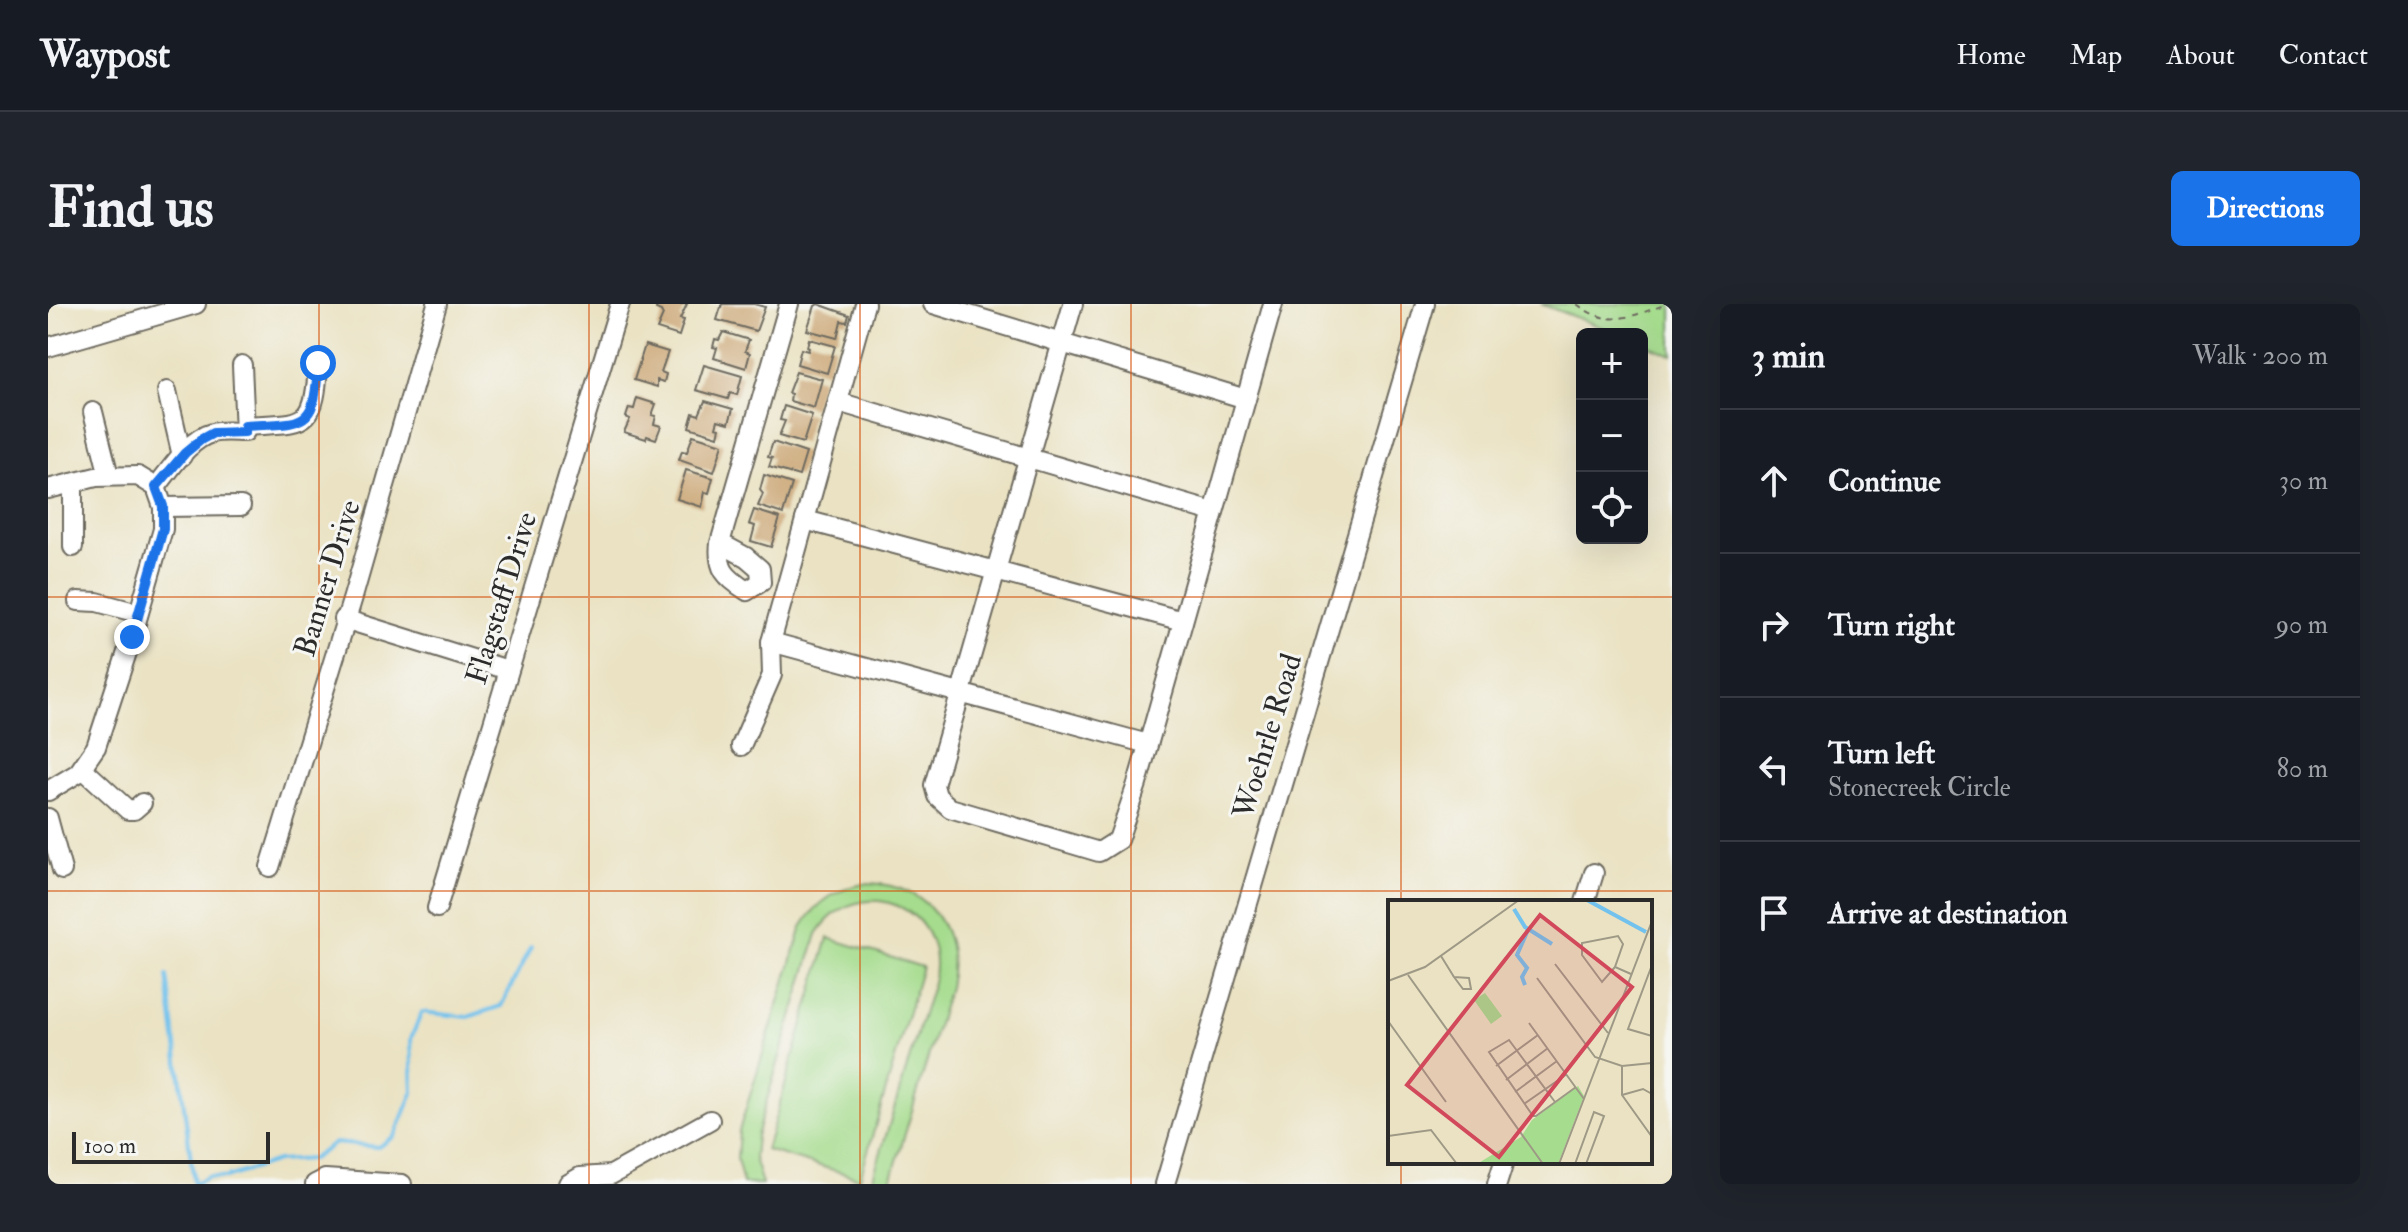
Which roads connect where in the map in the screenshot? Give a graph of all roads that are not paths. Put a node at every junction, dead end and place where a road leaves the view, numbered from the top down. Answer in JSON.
{"nodes":[{"id":1,"x":196,"y":304,"type":"edge"},
{"id":2,"x":437,"y":304,"type":"edge"},
{"id":3,"x":620,"y":304,"type":"edge"},
{"id":4,"x":789,"y":304,"type":"edge"},
{"id":5,"x":865,"y":304,"type":"edge"},
{"id":6,"x":933,"y":304,"type":"edge"},
{"id":7,"x":1073,"y":304,"type":"edge"},
{"id":8,"x":1273,"y":304,"type":"edge"},
{"id":9,"x":1425,"y":304,"type":"edge"},
{"id":10,"x":1063,"y":344,"type":"junction"},
{"id":11,"x":48,"y":347,"type":"edge"},
{"id":12,"x":318,"y":363,"type":"dead end"},
{"id":13,"x":242,"y":365,"type":"dead end"},
{"id":14,"x":167,"y":391,"type":"dead end"},
{"id":15,"x":1246,"y":399,"type":"junction"},
{"id":16,"x":838,"y":402,"type":"junction"},
{"id":17,"x":93,"y":412,"type":"dead end"},
{"id":18,"x":245,"y":426,"type":"junction"},
{"id":19,"x":182,"y":456,"type":"junction"},
{"id":20,"x":1030,"y":458,"type":"junction"},
{"id":21,"x":109,"y":476,"type":"junction"},
{"id":22,"x":73,"y":483,"type":"junction"},
{"id":23,"x":156,"y":487,"type":"junction"},
{"id":24,"x":48,"y":489,"type":"edge"},
{"id":25,"x":241,"y":506,"type":"dead end"},
{"id":26,"x":163,"y":507,"type":"junction"},
{"id":27,"x":1213,"y":512,"type":"junction"},
{"id":28,"x":805,"y":520,"type":"junction"},
{"id":29,"x":720,"y":543,"type":"dead end"},
{"id":30,"x":73,"y":547,"type":"dead end"},
{"id":31,"x":997,"y":571,"type":"junction"},
{"id":32,"x":78,"y":601,"type":"dead end"},
{"id":33,"x":138,"y":613,"type":"junction"},
{"id":34,"x":344,"y":619,"type":"junction"},
{"id":35,"x":1183,"y":621,"type":"junction"},
{"id":36,"x":771,"y":642,"type":"junction"},
{"id":37,"x":508,"y":670,"type":"junction"},
{"id":38,"x":960,"y":693,"type":"junction"},
{"id":39,"x":1148,"y":744,"type":"junction"},
{"id":40,"x":741,"y":746,"type":"dead end"},
{"id":41,"x":82,"y":768,"type":"junction"},
{"id":42,"x":48,"y":791,"type":"edge"},
{"id":43,"x":142,"y":803,"type":"dead end"},
{"id":44,"x":48,"y":818,"type":"edge"},
{"id":45,"x":270,"y":867,"type":"dead end"},
{"id":46,"x":62,"y":870,"type":"dead end"},
{"id":47,"x":1594,"y":873,"type":"dead end"},
{"id":48,"x":1586,"y":900,"type":"edge"},
{"id":49,"x":437,"y":908,"type":"dead end"},
{"id":50,"x":710,"y":1120,"type":"dead end"},
{"id":51,"x":1503,"y":1164,"type":"edge"},
{"id":52,"x":315,"y":1184,"type":"edge"},
{"id":53,"x":402,"y":1184,"type":"edge"},
{"id":54,"x":568,"y":1184,"type":"edge"},
{"id":55,"x":1165,"y":1184,"type":"edge"},
{"id":56,"x":1497,"y":1184,"type":"edge"}],
"edges":[{"from":1,"to":11,"type":"street"},
{"from":2,"to":34,"type":"street","name":"Banner Drive"},
{"from":3,"to":37,"type":"street","name":"Flagstaff Drive"},
{"from":4,"to":29,"type":"street"},
{"from":5,"to":16,"type":"street"},
{"from":6,"to":10,"type":"street"},
{"from":7,"to":10,"type":"street"},
{"from":8,"to":15,"type":"street"},
{"from":9,"to":55,"type":"street","name":"Woehrle Road"},
{"from":10,"to":15,"type":"street"},
{"from":10,"to":20,"type":"street"},
{"from":12,"to":18,"type":"street"},
{"from":13,"to":18,"type":"street"},
{"from":14,"to":19,"type":"street"},
{"from":15,"to":27,"type":"street"},
{"from":16,"to":20,"type":"street"},
{"from":16,"to":28,"type":"street"},
{"from":17,"to":21,"type":"street"},
{"from":18,"to":19,"type":"street"},
{"from":19,"to":23,"type":"street"},
{"from":20,"to":27,"type":"street"},
{"from":20,"to":31,"type":"street"},
{"from":21,"to":22,"type":"street"},
{"from":21,"to":23,"type":"street"},
{"from":22,"to":24,"type":"street"},
{"from":22,"to":30,"type":"street"},
{"from":23,"to":26,"type":"street"},
{"from":25,"to":26,"type":"street"},
{"from":26,"to":33,"type":"street"},
{"from":27,"to":35,"type":"street"},
{"from":28,"to":31,"type":"street"},
{"from":28,"to":36,"type":"street"},
{"from":31,"to":35,"type":"street"},
{"from":31,"to":38,"type":"street"},
{"from":32,"to":33,"type":"street"},
{"from":33,"to":41,"type":"street"},
{"from":34,"to":37,"type":"street"},
{"from":34,"to":45,"type":"street","name":"Banner Drive"},
{"from":35,"to":39,"type":"street"},
{"from":36,"to":38,"type":"street"},
{"from":36,"to":40,"type":"street"},
{"from":37,"to":49,"type":"street","name":"Flagstaff Drive"},
{"from":38,"to":39,"type":"street"},
{"from":38,"to":39,"type":"street"},
{"from":41,"to":42,"type":"street"},
{"from":41,"to":43,"type":"street"},
{"from":44,"to":46,"type":"street"},
{"from":47,"to":48,"type":"street"},
{"from":50,"to":54,"type":"street"},
{"from":51,"to":56,"type":"street"},
{"from":52,"to":53,"type":"street"}]}
